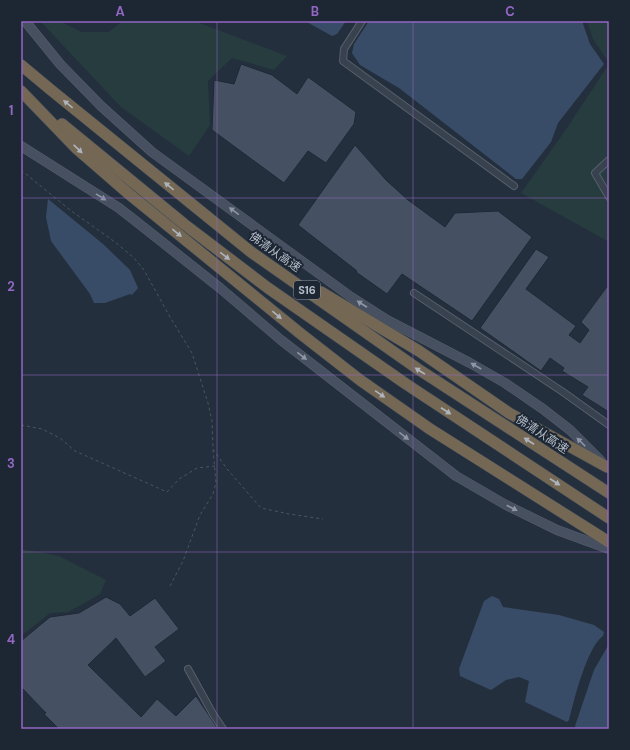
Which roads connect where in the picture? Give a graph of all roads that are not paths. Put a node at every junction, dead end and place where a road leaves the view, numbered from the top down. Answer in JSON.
{"nodes":[{"id":1,"x":25,"y":21,"type":"edge"},
{"id":2,"x":362,"y":21,"type":"edge"},
{"id":3,"x":21,"y":65,"type":"edge"},
{"id":4,"x":21,"y":90,"type":"edge"},
{"id":5,"x":21,"y":146,"type":"edge"},
{"id":6,"x":609,"y":160,"type":"edge"},
{"id":7,"x":514,"y":186,"type":"dead end"},
{"id":8,"x":609,"y":197,"type":"edge"},
{"id":9,"x":246,"y":248,"type":"junction"},
{"id":10,"x":414,"y":293,"type":"dead end"},
{"id":11,"x":609,"y":424,"type":"edge"},
{"id":12,"x":608,"y":468,"type":"edge"},
{"id":13,"x":609,"y":493,"type":"edge"},
{"id":14,"x":609,"y":518,"type":"edge"},
{"id":15,"x":609,"y":542,"type":"edge"},
{"id":16,"x":609,"y":549,"type":"edge"},
{"id":17,"x":188,"y":670,"type":"dead end"},
{"id":18,"x":224,"y":729,"type":"edge"}],
"edges":[{"from":12,"to":1,"type":"main road","one_way":true},
{"from":2,"to":7,"type":"street"},
{"from":9,"to":3,"type":"highway","name":"佛清从高速","number":"S16","one_way":true},
{"from":4,"to":14,"type":"highway","number":"S16","one_way":true},
{"from":4,"to":15,"type":"highway","one_way":true},
{"from":5,"to":16,"type":"main road","one_way":true},
{"from":6,"to":8,"type":"street"},
{"from":9,"to":12,"type":"highway"},
{"from":13,"to":9,"type":"highway","name":"佛清从高速","number":"S16","one_way":true},
{"from":10,"to":11,"type":"street"},
{"from":17,"to":18,"type":"street"}]}
